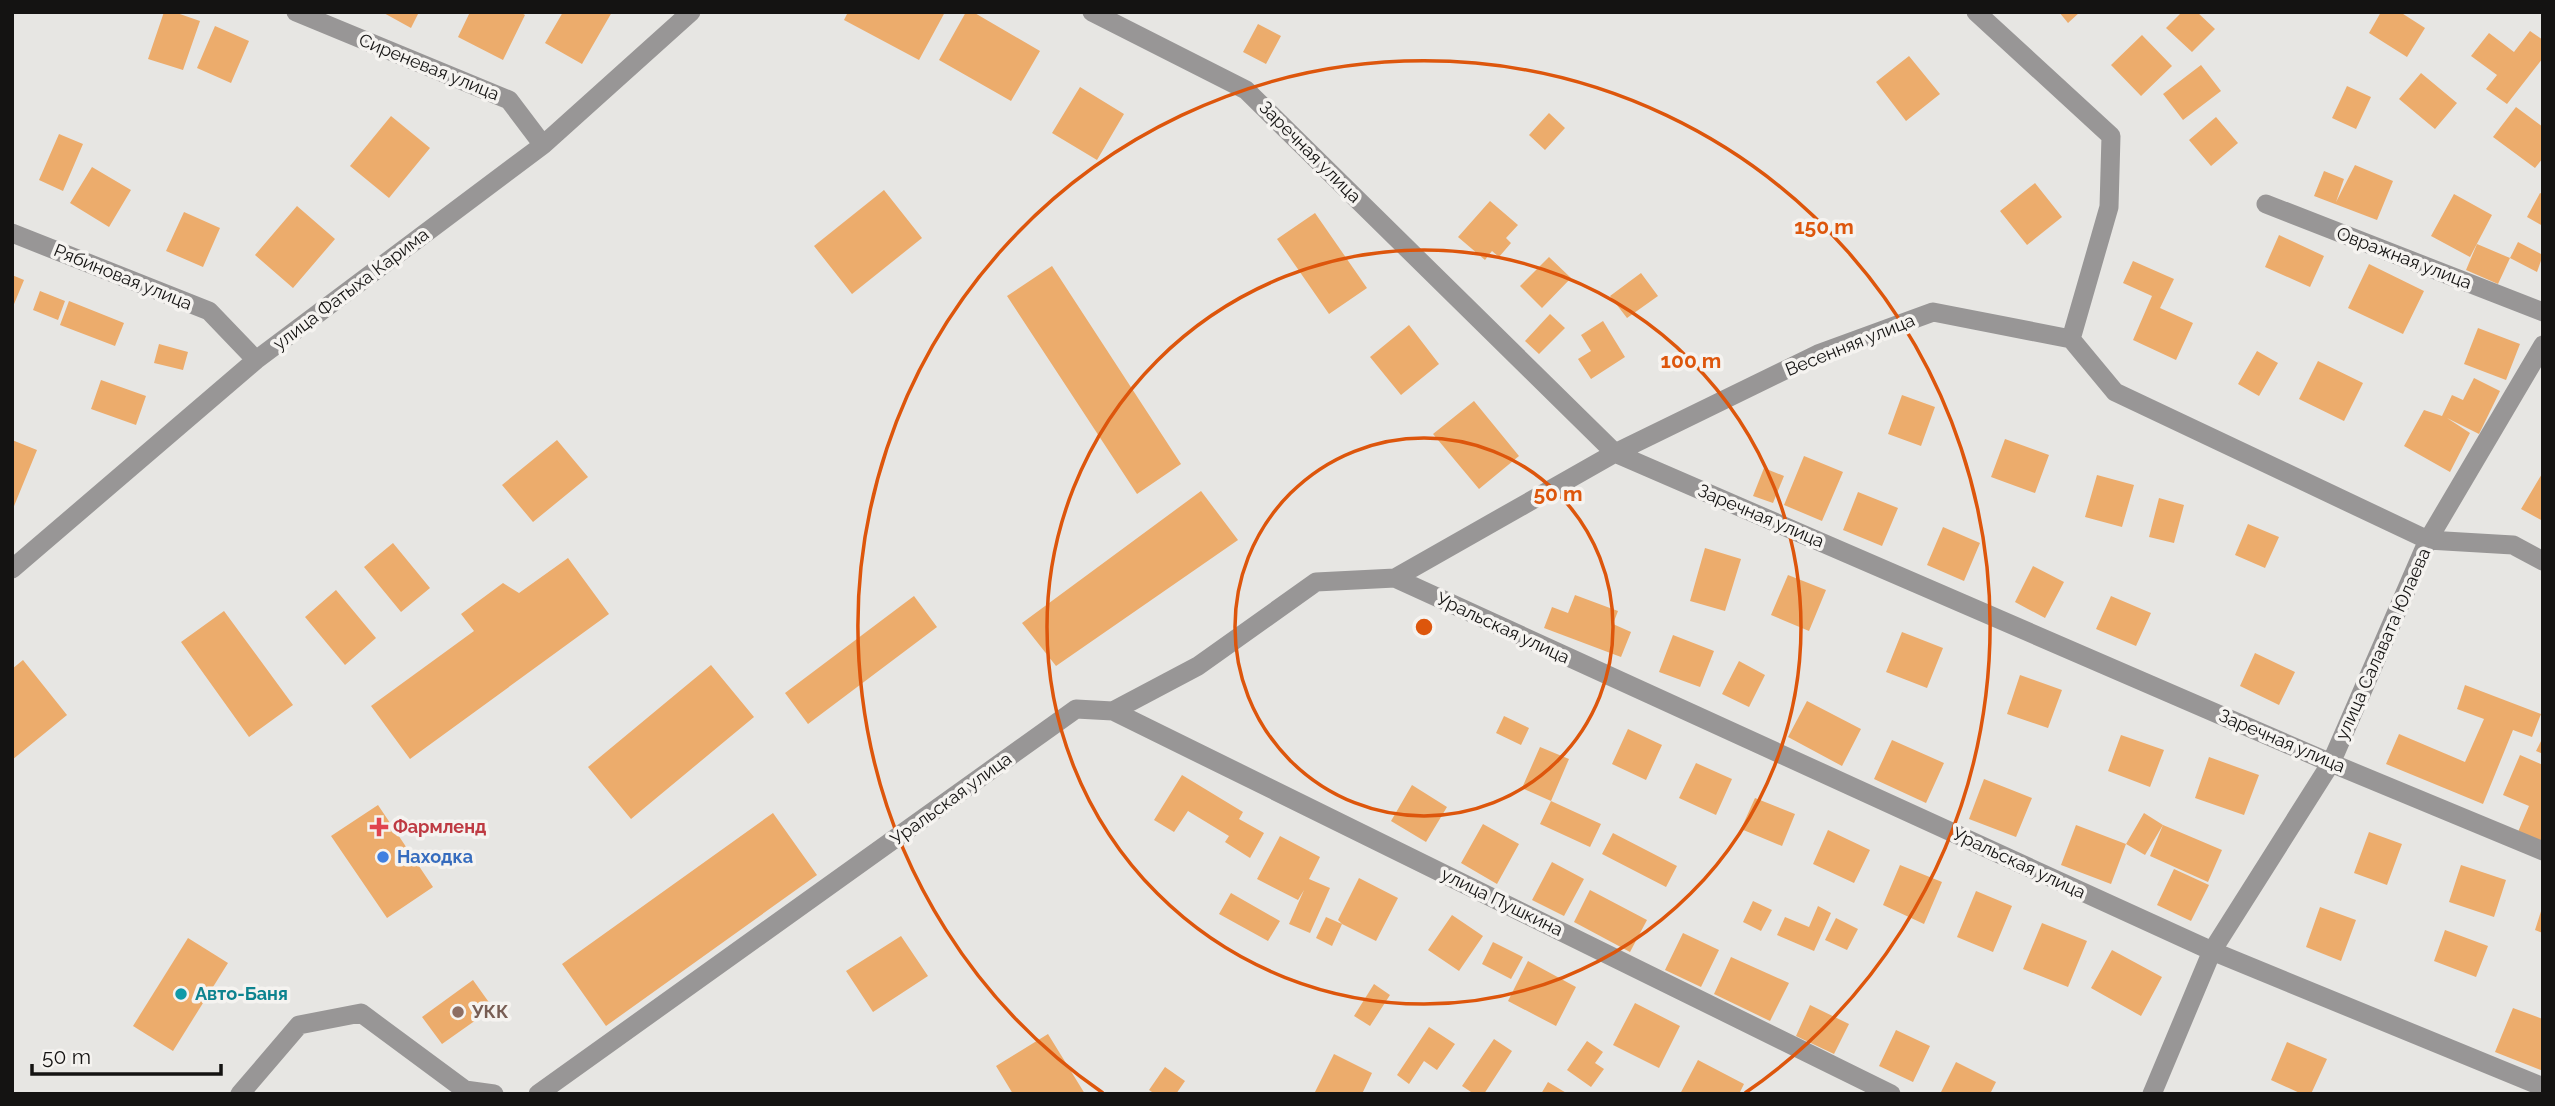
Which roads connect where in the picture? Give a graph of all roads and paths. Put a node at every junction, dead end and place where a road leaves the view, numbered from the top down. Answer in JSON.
{"nodes":[{"id":1,"x":296,"y":12,"type":"edge"},
{"id":2,"x":691,"y":12,"type":"edge"},
{"id":3,"x":1092,"y":12,"type":"edge"},
{"id":4,"x":1976,"y":12,"type":"edge"},
{"id":5,"x":543,"y":145,"type":"junction"},
{"id":6,"x":2266,"y":204,"type":"dead end"},
{"id":7,"x":12,"y":233,"type":"edge"},
{"id":8,"x":2543,"y":312,"type":"edge"},
{"id":9,"x":2071,"y":339,"type":"junction"},
{"id":10,"x":2543,"y":345,"type":"edge"},
{"id":11,"x":256,"y":360,"type":"junction"},
{"id":12,"x":1615,"y":453,"type":"junction"},
{"id":13,"x":2428,"y":540,"type":"junction"},
{"id":14,"x":2543,"y":561,"type":"edge"},
{"id":15,"x":12,"y":569,"type":"edge"},
{"id":16,"x":1395,"y":578,"type":"junction"},
{"id":17,"x":1113,"y":711,"type":"junction"},
{"id":18,"x":2331,"y":763,"type":"junction"},
{"id":19,"x":2543,"y":851,"type":"edge"},
{"id":20,"x":2212,"y":951,"type":"junction"},
{"id":21,"x":2543,"y":1087,"type":"edge"},
{"id":22,"x":240,"y":1094,"type":"edge"},
{"id":23,"x":494,"y":1094,"type":"edge"},
{"id":24,"x":538,"y":1094,"type":"edge"},
{"id":25,"x":1891,"y":1094,"type":"edge"},
{"id":26,"x":2152,"y":1094,"type":"edge"}],
"edges":[{"from":1,"to":5,"type":"street","name":"Сиреневая улица"},
{"from":2,"to":5,"type":"street","name":"улица Фатыха Карима"},
{"from":3,"to":12,"type":"street","name":"Заречная улица"},
{"from":4,"to":9,"type":"street"},
{"from":5,"to":11,"type":"street","name":"улица Фатыха Карима"},
{"from":6,"to":8,"type":"street","name":"Овражная улица"},
{"from":7,"to":11,"type":"street","name":"Рябиновая улица"},
{"from":9,"to":12,"type":"street","name":"Весенняя улица"},
{"from":9,"to":13,"type":"street"},
{"from":10,"to":13,"type":"street","name":"улица Салавата Юлаева"},
{"from":11,"to":15,"type":"street","name":"улица Фатыха Карима"},
{"from":12,"to":16,"type":"street","name":"Весенняя улица"},
{"from":12,"to":18,"type":"street","name":"Заречная улица"},
{"from":13,"to":14,"type":"street"},
{"from":13,"to":18,"type":"street","name":"улица Салавата Юлаева"},
{"from":16,"to":17,"type":"street","name":"Уральская улица"},
{"from":16,"to":20,"type":"street","name":"Уральская улица"},
{"from":17,"to":24,"type":"street","name":"Уральская улица"},
{"from":17,"to":25,"type":"street","name":"улица Пушкина"},
{"from":18,"to":19,"type":"street","name":"Заречная улица"},
{"from":18,"to":20,"type":"street","name":"улица Салавата Юлаева"},
{"from":20,"to":21,"type":"street","name":"Уральская улица"},
{"from":20,"to":26,"type":"street","name":"улица Салавата Юлаева"},
{"from":22,"to":23,"type":"street"}]}
